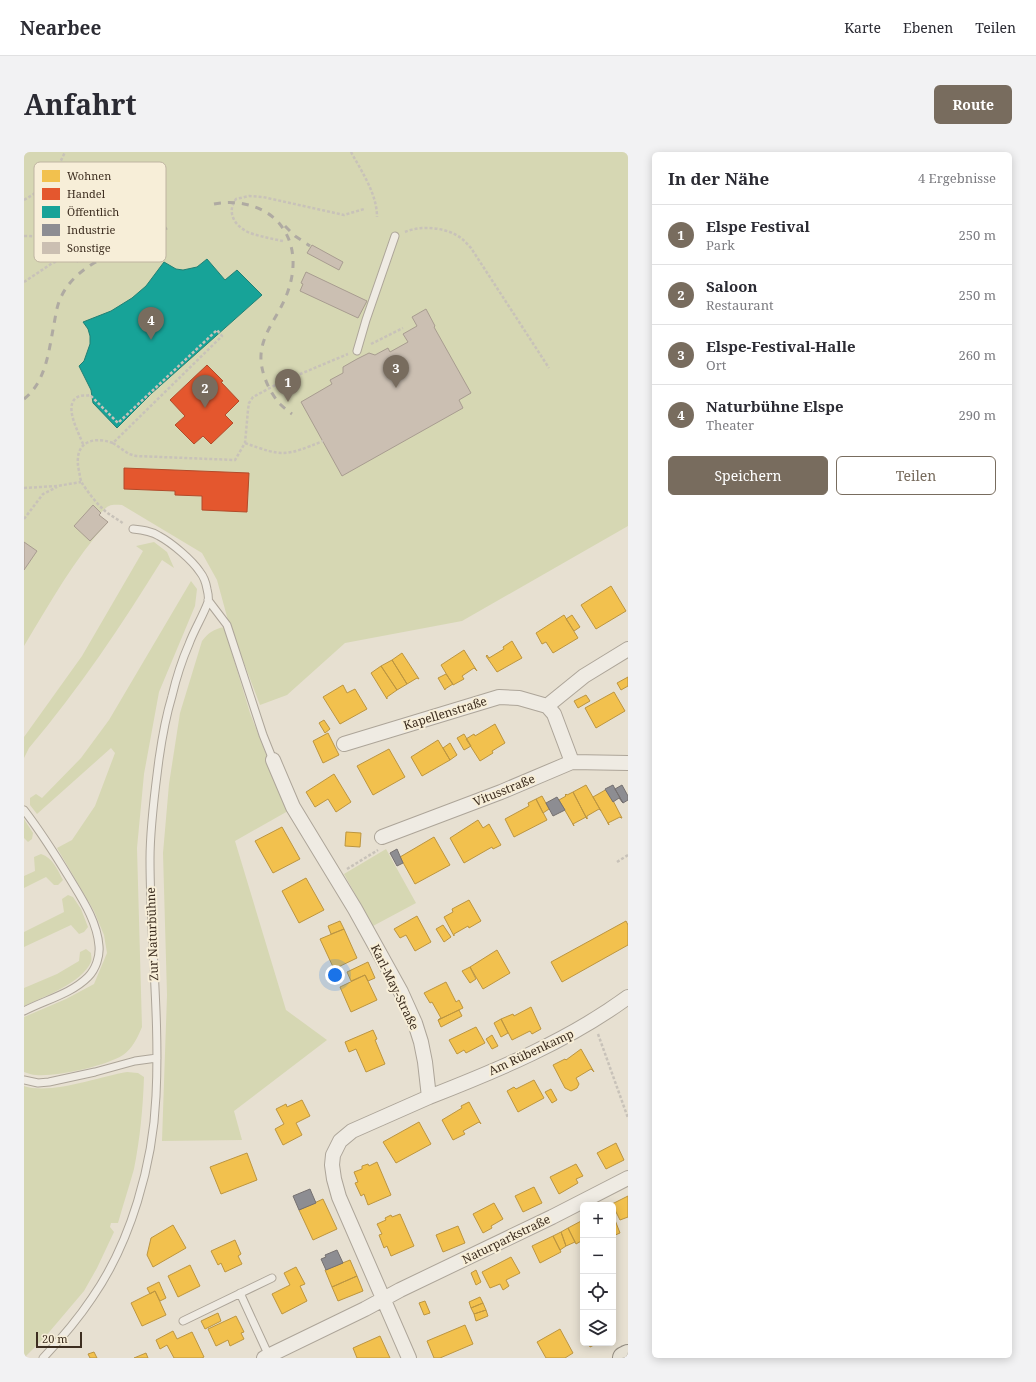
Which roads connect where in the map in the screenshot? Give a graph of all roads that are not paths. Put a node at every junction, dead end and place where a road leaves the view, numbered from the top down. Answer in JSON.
{"nodes":[{"id":1,"x":395,"y":236,"type":"road end"},
{"id":2,"x":357,"y":351,"type":"road end"},
{"id":3,"x":133,"y":529,"type":"road end"},
{"id":4,"x":208,"y":600,"type":"junction"},
{"id":5,"x":628,"y":649,"type":"edge"},
{"id":6,"x":547,"y":706,"type":"junction"},
{"id":7,"x":344,"y":744,"type":"dead end"},
{"id":8,"x":273,"y":760,"type":"joint"},
{"id":9,"x":572,"y":762,"type":"junction"},
{"id":10,"x":628,"y":763,"type":"edge"},
{"id":11,"x":24,"y":810,"type":"edge"},
{"id":12,"x":382,"y":837,"type":"road end"},
{"id":13,"x":628,"y":998,"type":"edge"},
{"id":14,"x":24,"y":1011,"type":"edge"},
{"id":15,"x":157,"y":1058,"type":"junction"},
{"id":16,"x":24,"y":1080,"type":"edge"},
{"id":17,"x":429,"y":1097,"type":"junction"},
{"id":18,"x":628,"y":1178,"type":"edge"},
{"id":19,"x":272,"y":1278,"type":"dead end"},
{"id":20,"x":240,"y":1294,"type":"junction"},
{"id":21,"x":383,"y":1300,"type":"junction"},
{"id":22,"x":183,"y":1321,"type":"dead end"},
{"id":23,"x":628,"y":1356,"type":"edge"},
{"id":24,"x":267,"y":1357,"type":"edge"},
{"id":25,"x":43,"y":1358,"type":"edge"},
{"id":26,"x":409,"y":1358,"type":"edge"},
{"id":27,"x":624,"y":1358,"type":"edge"}],
"edges":[{"from":1,"to":2,"type":"lane"},
{"from":3,"to":4,"type":"lane"},
{"from":4,"to":8,"type":"lane"},
{"from":4,"to":15,"type":"lane","name":"Zur Naturbühne"},
{"from":5,"to":6,"type":"street"},
{"from":6,"to":7,"type":"street","name":"Kapellenstraße"},
{"from":6,"to":9,"type":"street"},
{"from":8,"to":17,"type":"street","name":"Karl-May-Straße"},
{"from":9,"to":10,"type":"street","name":"Vitusstraße"},
{"from":9,"to":12,"type":"street","name":"Vitusstraße"},
{"from":11,"to":14,"type":"lane"},
{"from":13,"to":17,"type":"street","name":"Am Rübenkamp"},
{"from":15,"to":16,"type":"lane"},
{"from":15,"to":25,"type":"lane","name":"Zur Naturbühne"},
{"from":17,"to":21,"type":"street"},
{"from":18,"to":21,"type":"street","name":"Naturparkstraße"},
{"from":19,"to":20,"type":"lane"},
{"from":20,"to":22,"type":"lane"},
{"from":20,"to":24,"type":"lane"},
{"from":21,"to":24,"type":"street","name":"Naturparkstraße"},
{"from":21,"to":26,"type":"street"},
{"from":23,"to":27,"type":"main road"}]}
